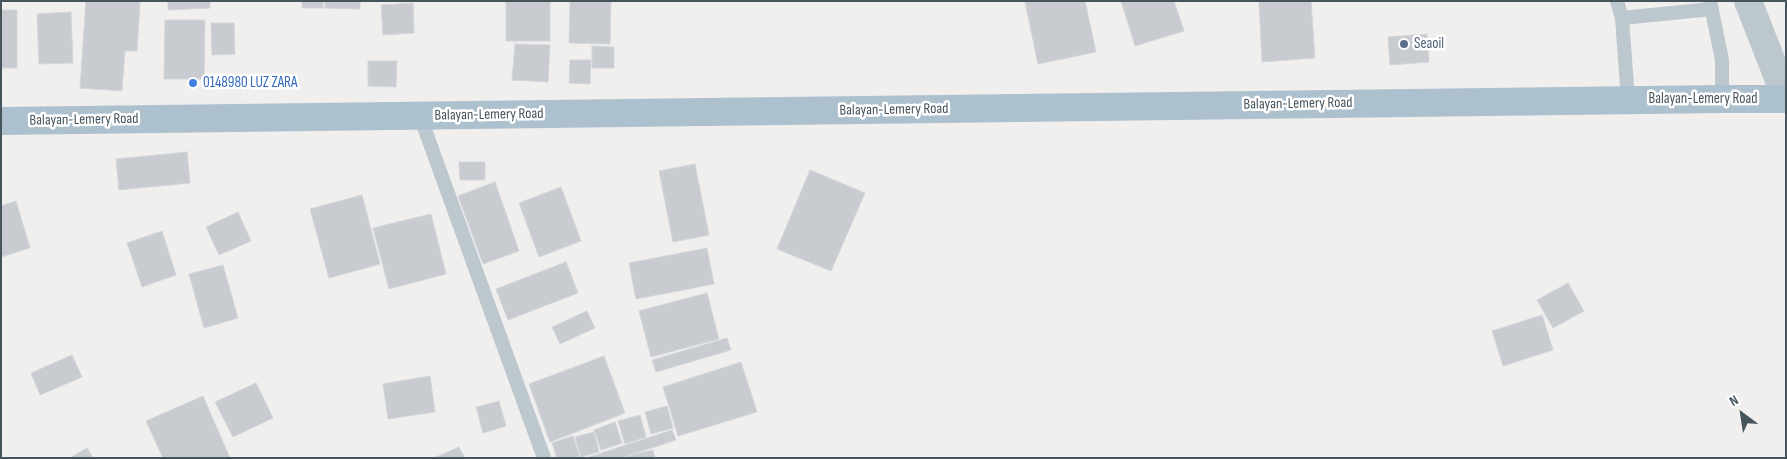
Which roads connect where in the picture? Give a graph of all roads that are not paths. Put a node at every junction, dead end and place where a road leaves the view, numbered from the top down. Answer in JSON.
{"nodes":[{"id":1,"x":1617,"y":1,"type":"edge"},
{"id":2,"x":1748,"y":1,"type":"edge"},
{"id":3,"x":1711,"y":5,"type":"edge"},
{"id":4,"x":1622,"y":18,"type":"junction"},
{"id":5,"x":1786,"y":98,"type":"edge"},
{"id":6,"x":1722,"y":99,"type":"junction"},
{"id":7,"x":1628,"y":100,"type":"junction"},
{"id":8,"x":420,"y":116,"type":"junction"},
{"id":9,"x":1,"y":121,"type":"edge"},
{"id":10,"x":544,"y":458,"type":"edge"}],
"edges":[{"from":1,"to":4,"type":"lane"},
{"from":2,"to":5,"type":"street"},
{"from":3,"to":4,"type":"lane"},
{"from":3,"to":6,"type":"lane"},
{"from":4,"to":7,"type":"lane"},
{"from":5,"to":6,"type":"main road","name":"Balayan-Lemery Road"},
{"from":6,"to":7,"type":"main road","name":"Balayan-Lemery Road"},
{"from":7,"to":8,"type":"main road","name":"Balayan-Lemery Road"},
{"from":8,"to":9,"type":"main road","name":"Balayan-Lemery Road"},
{"from":8,"to":10,"type":"lane"}]}
